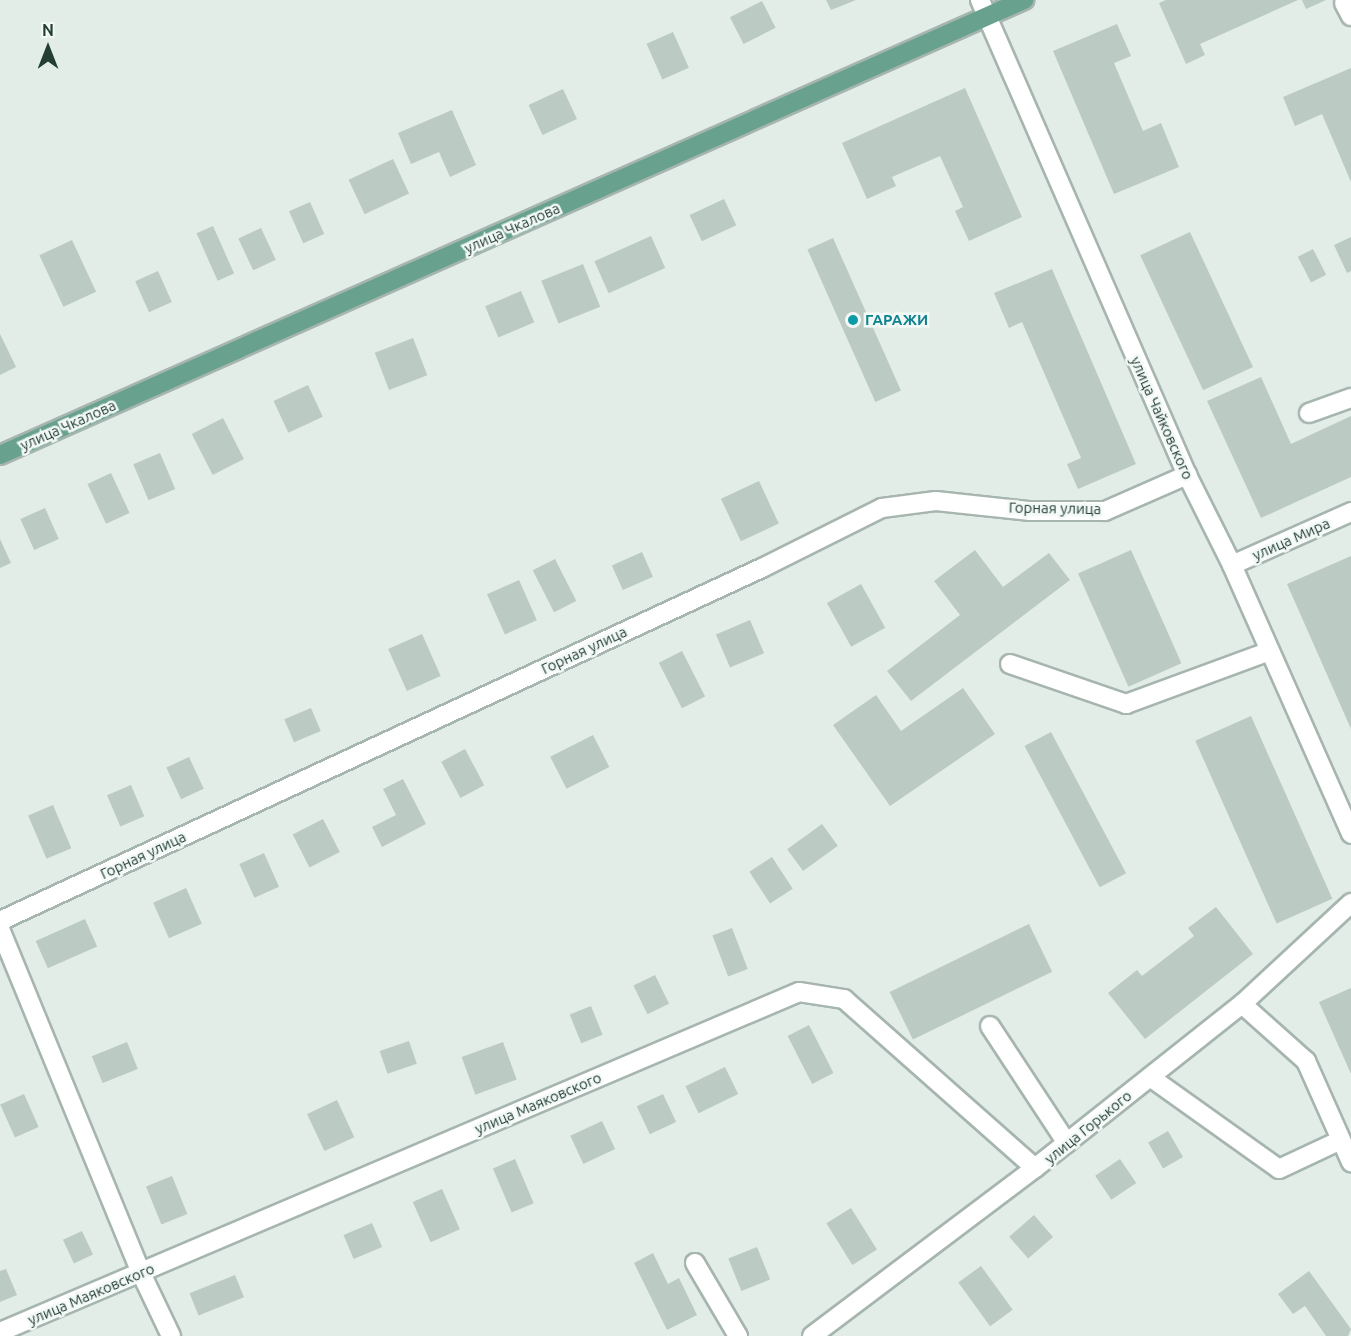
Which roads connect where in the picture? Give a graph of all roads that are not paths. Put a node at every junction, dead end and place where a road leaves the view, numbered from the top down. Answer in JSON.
{"nodes":[{"id":1,"x":1024,"y":0,"type":"edge"},
{"id":2,"x":983,"y":8,"type":"edge"},
{"id":3,"x":1351,"y":398,"type":"edge"},
{"id":4,"x":1309,"y":413,"type":"dead end"},
{"id":5,"x":0,"y":455,"type":"edge"},
{"id":6,"x":1187,"y":475,"type":"junction"},
{"id":7,"x":1351,"y":512,"type":"edge"},
{"id":8,"x":1232,"y":565,"type":"junction"},
{"id":9,"x":1270,"y":651,"type":"junction"},
{"id":10,"x":1010,"y":664,"type":"dead end"},
{"id":11,"x":1343,"y":791,"type":"edge"},
{"id":12,"x":1351,"y":834,"type":"edge"},
{"id":13,"x":1351,"y":903,"type":"edge"},
{"id":14,"x":0,"y":921,"type":"edge"},
{"id":15,"x":0,"y":929,"type":"edge"},
{"id":16,"x":1242,"y":1004,"type":"junction"},
{"id":17,"x":990,"y":1026,"type":"dead end"},
{"id":18,"x":1150,"y":1077,"type":"junction"},
{"id":19,"x":1341,"y":1140,"type":"junction"},
{"id":20,"x":1067,"y":1143,"type":"junction"},
{"id":21,"x":1351,"y":1162,"type":"edge"},
{"id":22,"x":1035,"y":1168,"type":"junction"},
{"id":23,"x":695,"y":1263,"type":"dead end"},
{"id":24,"x":141,"y":1273,"type":"junction"},
{"id":25,"x":0,"y":1332,"type":"edge"},
{"id":26,"x":171,"y":1336,"type":"edge"},
{"id":27,"x":738,"y":1336,"type":"edge"},
{"id":28,"x":812,"y":1336,"type":"edge"}],
"edges":[{"from":1,"to":2,"type":"main road","name":"улица Чкалова"},
{"from":2,"to":5,"type":"main road","name":"улица Чкалова"},
{"from":2,"to":6,"type":"street","name":"улица Чайковского"},
{"from":3,"to":4,"type":"street"},
{"from":6,"to":8,"type":"street","name":"улица Чайковского"},
{"from":6,"to":14,"type":"street","name":"Горная улица"},
{"from":7,"to":8,"type":"street","name":"улица Мира"},
{"from":8,"to":9,"type":"street","name":"улица Чайковского"},
{"from":9,"to":10,"type":"street"},
{"from":9,"to":11,"type":"street","name":"улица Чайковского"},
{"from":11,"to":12,"type":"street","name":"улица Чайковского"},
{"from":13,"to":16,"type":"street","name":"улица Горького"},
{"from":15,"to":24,"type":"street"},
{"from":16,"to":18,"type":"street","name":"улица Горького"},
{"from":16,"to":19,"type":"street"},
{"from":17,"to":20,"type":"street"},
{"from":18,"to":19,"type":"street"},
{"from":18,"to":20,"type":"street","name":"улица Горького"},
{"from":19,"to":21,"type":"street"},
{"from":20,"to":22,"type":"street","name":"улица Горького"},
{"from":22,"to":24,"type":"street","name":"улица Маяковского"},
{"from":22,"to":28,"type":"street","name":"улица Горького"},
{"from":23,"to":27,"type":"street"},
{"from":24,"to":25,"type":"street","name":"улица Маяковского"},
{"from":24,"to":26,"type":"street"}]}
